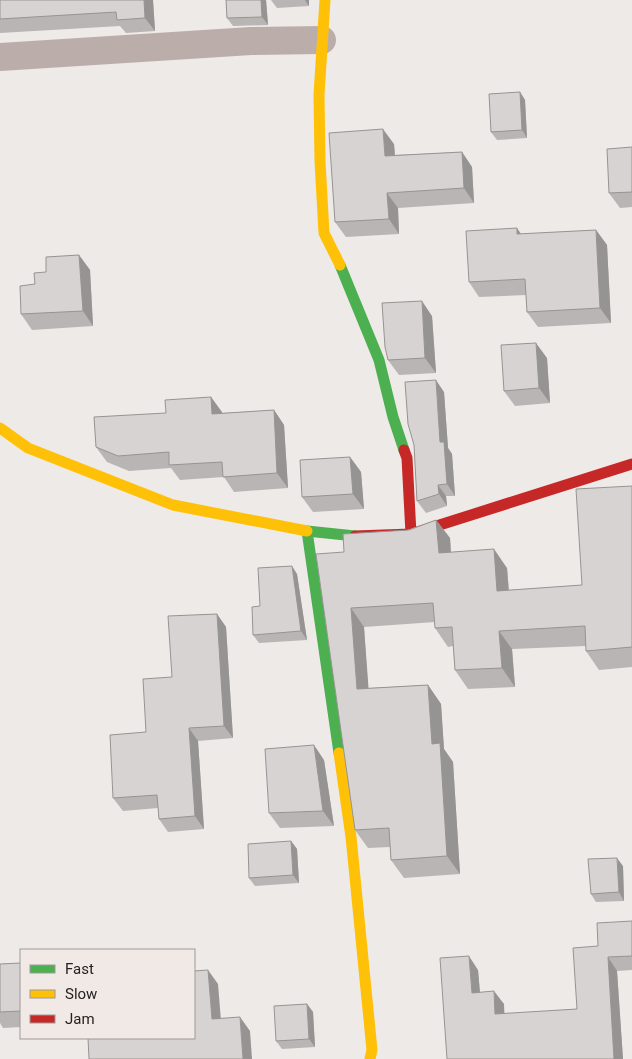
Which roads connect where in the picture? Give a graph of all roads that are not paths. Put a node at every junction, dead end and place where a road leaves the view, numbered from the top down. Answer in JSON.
{"nodes":[{"id":1,"x":325,"y":0,"type":"edge"},
{"id":2,"x":322,"y":40,"type":"junction"},
{"id":3,"x":0,"y":57,"type":"edge"},
{"id":4,"x":0,"y":428,"type":"edge"},
{"id":5,"x":632,"y":464,"type":"edge"},
{"id":6,"x":307,"y":530,"type":"junction"},
{"id":7,"x":411,"y":534,"type":"junction"},
{"id":8,"x":370,"y":1059,"type":"edge"}],
"edges":[{"from":1,"to":2,"type":"street"},
{"from":2,"to":3,"type":"street"},
{"from":2,"to":7,"type":"street"},
{"from":4,"to":6,"type":"street"},
{"from":5,"to":7,"type":"street"},
{"from":6,"to":7,"type":"street"},
{"from":6,"to":8,"type":"street"}]}
